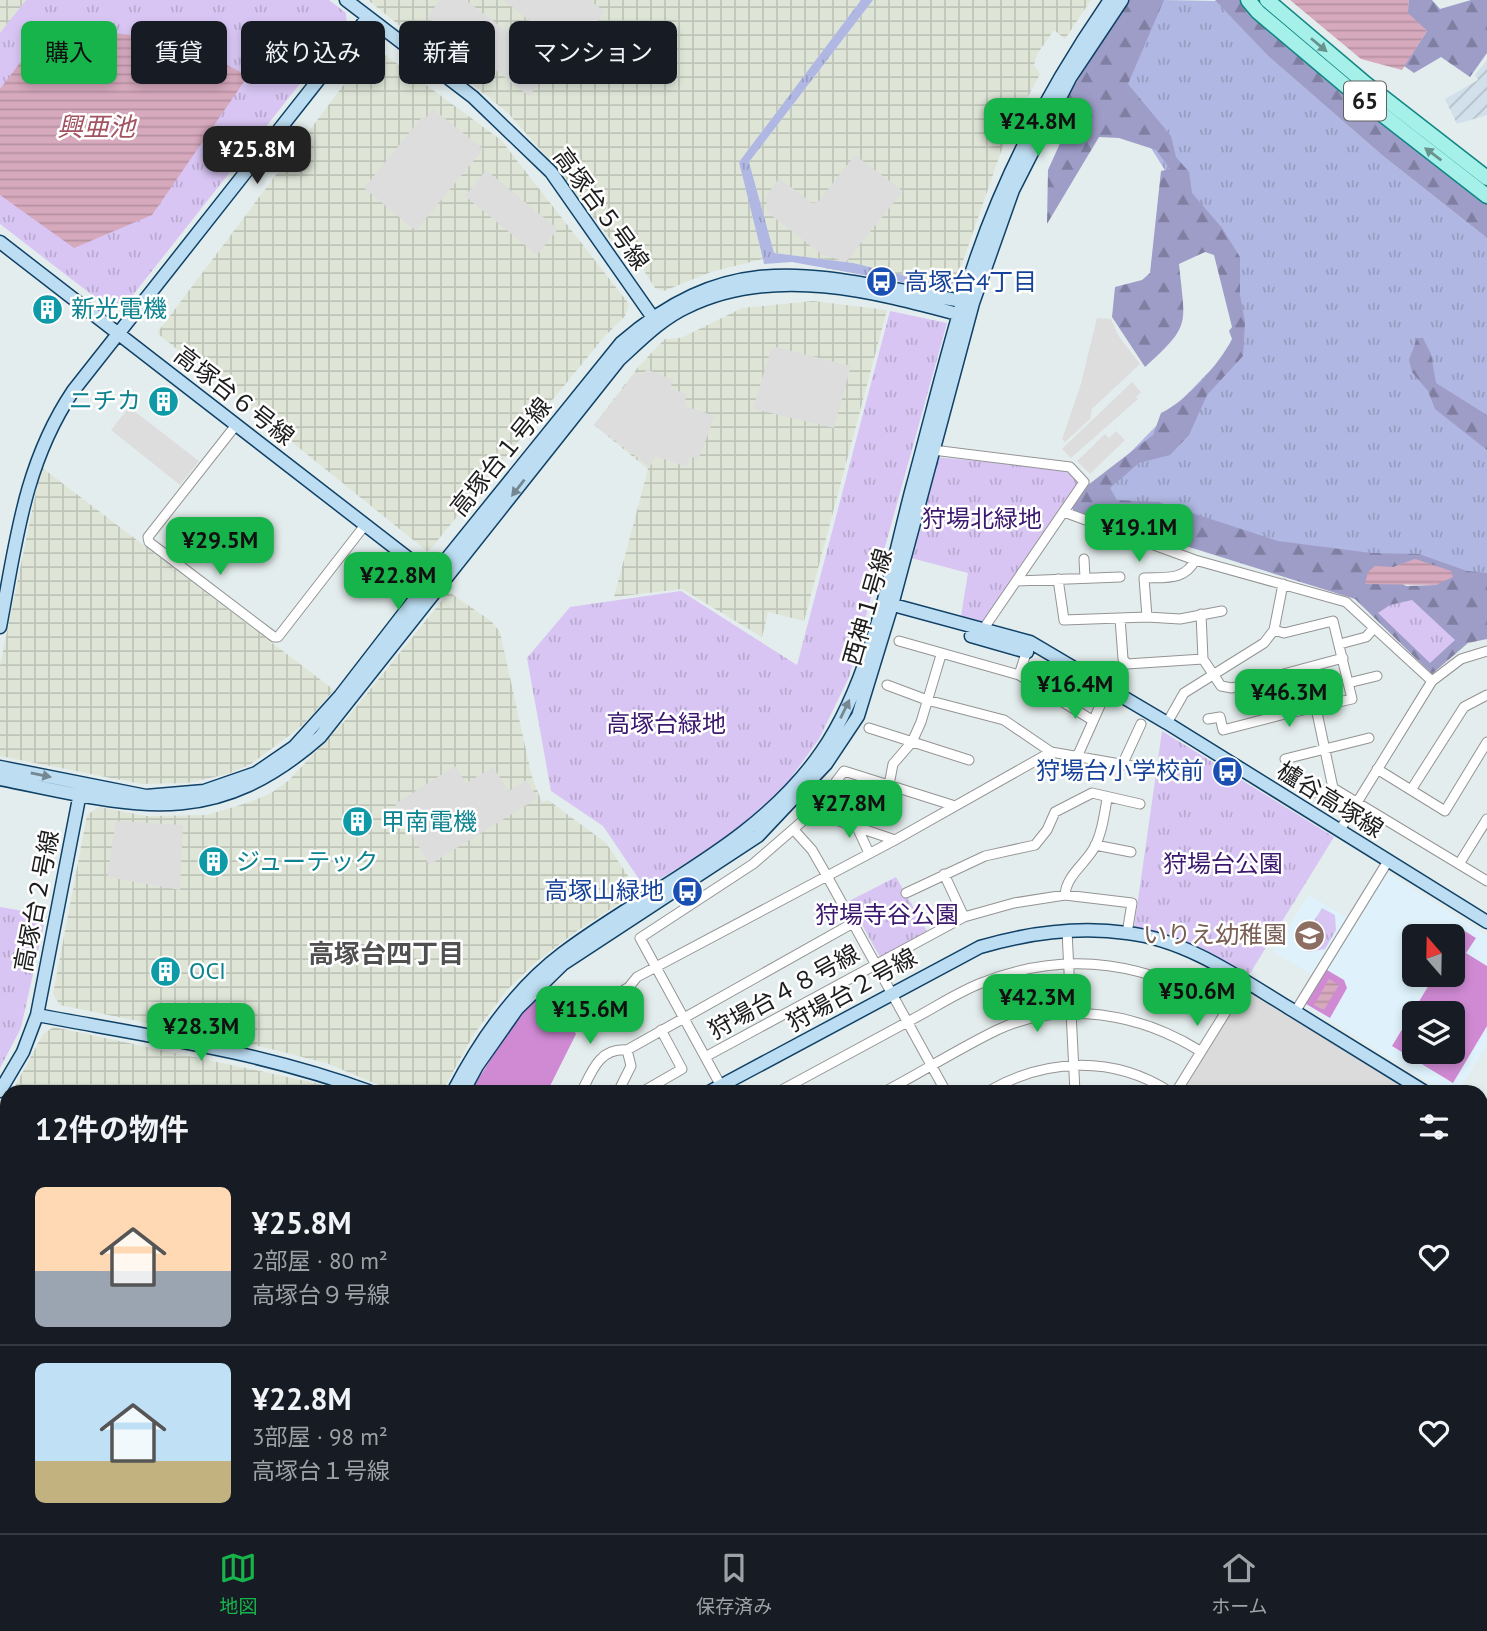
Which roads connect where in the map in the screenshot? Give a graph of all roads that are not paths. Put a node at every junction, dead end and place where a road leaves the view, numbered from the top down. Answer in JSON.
{"nodes":[{"id":1,"x":346,"y":0,"type":"edge"},
{"id":2,"x":1110,"y":0,"type":"edge"},
{"id":3,"x":1122,"y":0,"type":"edge"},
{"id":4,"x":1248,"y":0,"type":"edge"},
{"id":5,"x":1267,"y":0,"type":"edge"},
{"id":6,"x":368,"y":17,"type":"junction"},
{"id":7,"x":1487,"y":178,"type":"edge"},
{"id":8,"x":1487,"y":196,"type":"edge"},
{"id":9,"x":0,"y":242,"type":"edge"},
{"id":10,"x":966,"y":309,"type":"junction"},
{"id":11,"x":655,"y":321,"type":"junction"},
{"id":12,"x":121,"y":333,"type":"junction"},
{"id":13,"x":236,"y":425,"type":"junction"},
{"id":14,"x":933,"y":450,"type":"junction"},
{"id":15,"x":1064,"y":512,"type":"junction"},
{"id":16,"x":365,"y":525,"type":"junction"},
{"id":17,"x":1084,"y":559,"type":"dead end"},
{"id":18,"x":1195,"y":560,"type":"junction"},
{"id":19,"x":1120,"y":577,"type":"dead end"},
{"id":20,"x":1085,"y":578,"type":"junction"},
{"id":21,"x":1058,"y":579,"type":"junction"},
{"id":22,"x":437,"y":580,"type":"junction"},
{"id":23,"x":1017,"y":581,"type":"junction"},
{"id":24,"x":1283,"y":584,"type":"junction"},
{"id":25,"x":887,"y":603,"type":"junction"},
{"id":26,"x":1222,"y":611,"type":"dead end"},
{"id":27,"x":1201,"y":614,"type":"junction"},
{"id":28,"x":1147,"y":617,"type":"junction"},
{"id":29,"x":1121,"y":618,"type":"junction"},
{"id":30,"x":0,"y":627,"type":"edge"},
{"id":31,"x":984,"y":628,"type":"junction"},
{"id":32,"x":1374,"y":628,"type":"junction"},
{"id":33,"x":1274,"y":630,"type":"junction"},
{"id":34,"x":971,"y":636,"type":"dead end"},
{"id":35,"x":899,"y":641,"type":"dead end"},
{"id":36,"x":1340,"y":644,"type":"junction"},
{"id":37,"x":1029,"y":647,"type":"junction"},
{"id":38,"x":1487,"y":651,"type":"edge"},
{"id":39,"x":941,"y":655,"type":"junction"},
{"id":40,"x":1343,"y":658,"type":"junction"},
{"id":41,"x":1203,"y":659,"type":"junction"},
{"id":42,"x":1212,"y":672,"type":"junction"},
{"id":43,"x":1019,"y":675,"type":"junction"},
{"id":44,"x":1377,"y":676,"type":"dead end"},
{"id":45,"x":1272,"y":677,"type":"junction"},
{"id":46,"x":1432,"y":681,"type":"junction"},
{"id":47,"x":1348,"y":683,"type":"junction"},
{"id":48,"x":887,"y":685,"type":"dead end"},
{"id":49,"x":1487,"y":695,"type":"edge"},
{"id":50,"x":1103,"y":699,"type":"dead end"},
{"id":51,"x":927,"y":700,"type":"junction"},
{"id":52,"x":1316,"y":708,"type":"junction"},
{"id":53,"x":1281,"y":715,"type":"junction"},
{"id":54,"x":1208,"y":719,"type":"dead end"},
{"id":55,"x":1092,"y":720,"type":"junction"},
{"id":56,"x":1167,"y":723,"type":"junction"},
{"id":57,"x":1141,"y":724,"type":"dead end"},
{"id":58,"x":869,"y":728,"type":"dead end"},
{"id":59,"x":1369,"y":738,"type":"dead end"},
{"id":60,"x":912,"y":742,"type":"junction"},
{"id":61,"x":1487,"y":742,"type":"edge"},
{"id":62,"x":1325,"y":749,"type":"junction"},
{"id":63,"x":1051,"y":752,"type":"junction"},
{"id":64,"x":1076,"y":757,"type":"junction"},
{"id":65,"x":1285,"y":759,"type":"dead end"},
{"id":66,"x":969,"y":760,"type":"dead end"},
{"id":67,"x":1123,"y":763,"type":"junction"},
{"id":68,"x":0,"y":767,"type":"edge"},
{"id":69,"x":1143,"y":768,"type":"dead end"},
{"id":70,"x":1377,"y":769,"type":"junction"},
{"id":71,"x":0,"y":779,"type":"edge"},
{"id":72,"x":889,"y":785,"type":"junction"},
{"id":73,"x":1333,"y":788,"type":"junction"},
{"id":74,"x":80,"y":789,"type":"junction"},
{"id":75,"x":1411,"y":790,"type":"junction"},
{"id":76,"x":1313,"y":793,"type":"dead end"},
{"id":77,"x":1107,"y":799,"type":"junction"},
{"id":78,"x":1358,"y":800,"type":"junction"},
{"id":79,"x":1140,"y":804,"type":"dead end"},
{"id":80,"x":952,"y":805,"type":"junction"},
{"id":81,"x":813,"y":812,"type":"junction"},
{"id":82,"x":1487,"y":819,"type":"edge"},
{"id":83,"x":857,"y":827,"type":"junction"},
{"id":84,"x":794,"y":830,"type":"junction"},
{"id":85,"x":1340,"y":830,"type":"junction"},
{"id":86,"x":895,"y":840,"type":"junction"},
{"id":87,"x":1095,"y":845,"type":"junction"},
{"id":88,"x":1131,"y":852,"type":"dead end"},
{"id":89,"x":869,"y":853,"type":"junction"},
{"id":90,"x":1388,"y":860,"type":"junction"},
{"id":91,"x":1460,"y":864,"type":"junction"},
{"id":92,"x":944,"y":874,"type":"junction"},
{"id":93,"x":827,"y":876,"type":"junction"},
{"id":94,"x":1487,"y":881,"type":"edge"},
{"id":95,"x":906,"y":893,"type":"dead end"},
{"id":96,"x":1065,"y":895,"type":"junction"},
{"id":97,"x":964,"y":917,"type":"junction"},
{"id":98,"x":1487,"y":922,"type":"edge"},
{"id":99,"x":853,"y":923,"type":"junction"},
{"id":100,"x":1067,"y":931,"type":"junction"},
{"id":101,"x":1127,"y":933,"type":"junction"},
{"id":102,"x":876,"y":964,"type":"junction"},
{"id":103,"x":1069,"y":964,"type":"junction"},
{"id":104,"x":656,"y":969,"type":"junction"},
{"id":105,"x":1245,"y":981,"type":"junction"},
{"id":106,"x":891,"y":993,"type":"junction"},
{"id":107,"x":611,"y":998,"type":"dead end"},
{"id":108,"x":1227,"y":1009,"type":"junction"},
{"id":109,"x":1295,"y":1012,"type":"junction"},
{"id":110,"x":1071,"y":1014,"type":"junction"},
{"id":111,"x":37,"y":1015,"type":"junction"},
{"id":112,"x":683,"y":1017,"type":"junction"},
{"id":113,"x":907,"y":1022,"type":"junction"},
{"id":114,"x":661,"y":1030,"type":"junction"},
{"id":115,"x":627,"y":1050,"type":"junction"},
{"id":116,"x":1200,"y":1051,"type":"junction"},
{"id":117,"x":705,"y":1057,"type":"junction"},
{"id":118,"x":1073,"y":1065,"type":"junction"},
{"id":119,"x":932,"y":1066,"type":"junction"},
{"id":120,"x":4,"y":1085,"type":"edge"},
{"id":121,"x":352,"y":1085,"type":"edge"},
{"id":122,"x":457,"y":1085,"type":"edge"},
{"id":123,"x":467,"y":1085,"type":"edge"},
{"id":124,"x":585,"y":1085,"type":"edge"},
{"id":125,"x":622,"y":1085,"type":"edge"},
{"id":126,"x":654,"y":1085,"type":"edge"},
{"id":127,"x":716,"y":1085,"type":"edge"},
{"id":128,"x":727,"y":1085,"type":"edge"},
{"id":129,"x":791,"y":1085,"type":"edge"},
{"id":130,"x":897,"y":1085,"type":"edge"},
{"id":131,"x":942,"y":1085,"type":"edge"},
{"id":132,"x":1003,"y":1085,"type":"edge"},
{"id":133,"x":1074,"y":1085,"type":"edge"},
{"id":134,"x":1160,"y":1085,"type":"edge"},
{"id":135,"x":1179,"y":1085,"type":"edge"},
{"id":136,"x":1414,"y":1085,"type":"edge"}],
"edges":[{"from":1,"to":6,"type":"street","name":"高塚台５号線"},
{"from":2,"to":10,"type":"street","name":"西神１号線"},
{"from":3,"to":10,"type":"street","name":"西神１号線"},
{"from":8,"to":4,"type":"main road","number":"65","one_way":true},
{"from":5,"to":7,"type":"main road","number":"65","one_way":true},
{"from":6,"to":11,"type":"street","name":"高塚台５号線"},
{"from":6,"to":12,"type":"street"},
{"from":9,"to":12,"type":"street","name":"高塚台６号線"},
{"from":10,"to":11,"type":"street","name":"高塚台１号線"},
{"from":10,"to":14,"type":"street","name":"西神１号線"},
{"from":10,"to":25,"type":"street","name":"西神１号線"},
{"from":11,"to":22,"type":"street","name":"高塚台１号線"},
{"from":12,"to":13,"type":"street","name":"高塚台６号線"},
{"from":12,"to":30,"type":"street"},
{"from":13,"to":16,"type":"street","name":"高塚台６号線"},
{"from":13,"to":16,"type":"street"},
{"from":14,"to":15,"type":"street"},
{"from":14,"to":25,"type":"street","name":"西神１号線"},
{"from":15,"to":18,"type":"street"},
{"from":15,"to":23,"type":"street"},
{"from":16,"to":22,"type":"street","name":"高塚台６号線"},
{"from":17,"to":20,"type":"street"},
{"from":18,"to":24,"type":"street"},
{"from":18,"to":28,"type":"street"},
{"from":19,"to":20,"type":"street"},
{"from":20,"to":21,"type":"street"},
{"from":21,"to":23,"type":"street"},
{"from":21,"to":29,"type":"street"},
{"from":22,"to":74,"type":"street","name":"高塚台１号線"},
{"from":23,"to":31,"type":"street"},
{"from":24,"to":32,"type":"street"},
{"from":24,"to":33,"type":"street"},
{"from":25,"to":31,"type":"street","name":"櫨谷高塚線"},
{"from":122,"to":25,"type":"street","name":"西神１号線","one_way":true},
{"from":25,"to":123,"type":"street","name":"西神１号線"},
{"from":26,"to":27,"type":"street"},
{"from":27,"to":28,"type":"street"},
{"from":27,"to":41,"type":"street"},
{"from":28,"to":29,"type":"street"},
{"from":29,"to":41,"type":"street"},
{"from":31,"to":37,"type":"street","name":"櫨谷高塚線"},
{"from":32,"to":36,"type":"street"},
{"from":32,"to":46,"type":"street"},
{"from":33,"to":36,"type":"street"},
{"from":33,"to":42,"type":"street"},
{"from":34,"to":37,"type":"street"},
{"from":35,"to":39,"type":"street"},
{"from":36,"to":40,"type":"street"},
{"from":37,"to":43,"type":"street"},
{"from":37,"to":56,"type":"street","name":"櫨谷高塚線"},
{"from":38,"to":46,"type":"street"},
{"from":39,"to":43,"type":"street"},
{"from":39,"to":51,"type":"street"},
{"from":40,"to":45,"type":"street"},
{"from":40,"to":47,"type":"street"},
{"from":41,"to":42,"type":"street"},
{"from":42,"to":45,"type":"street"},
{"from":42,"to":56,"type":"street"},
{"from":43,"to":55,"type":"street"},
{"from":44,"to":47,"type":"street"},
{"from":45,"to":53,"type":"street"},
{"from":46,"to":70,"type":"street"},
{"from":47,"to":52,"type":"street"},
{"from":48,"to":51,"type":"street"},
{"from":49,"to":75,"type":"street"},
{"from":50,"to":55,"type":"street"},
{"from":51,"to":60,"type":"street"},
{"from":51,"to":63,"type":"street"},
{"from":52,"to":53,"type":"street"},
{"from":52,"to":62,"type":"street"},
{"from":53,"to":54,"type":"street"},
{"from":55,"to":64,"type":"street"},
{"from":56,"to":85,"type":"street","name":"櫨谷高塚線"},
{"from":57,"to":67,"type":"street"},
{"from":58,"to":60,"type":"street"},
{"from":59,"to":62,"type":"street"},
{"from":60,"to":66,"type":"street"},
{"from":60,"to":72,"type":"street"},
{"from":61,"to":75,"type":"street"},
{"from":62,"to":65,"type":"street"},
{"from":62,"to":73,"type":"street"},
{"from":63,"to":64,"type":"street"},
{"from":63,"to":80,"type":"street"},
{"from":64,"to":67,"type":"street"},
{"from":67,"to":69,"type":"street"},
{"from":68,"to":74,"type":"street","name":"高塚台１号線","one_way":true},
{"from":70,"to":75,"type":"street"},
{"from":70,"to":78,"type":"street"},
{"from":71,"to":74,"type":"street","name":"高塚台１号線"},
{"from":72,"to":80,"type":"street"},
{"from":72,"to":81,"type":"street"},
{"from":73,"to":76,"type":"street"},
{"from":73,"to":78,"type":"street"},
{"from":74,"to":111,"type":"street","name":"高塚台２号線"},
{"from":77,"to":79,"type":"street"},
{"from":77,"to":87,"type":"street"},
{"from":77,"to":92,"type":"street"},
{"from":78,"to":85,"type":"street"},
{"from":78,"to":91,"type":"street"},
{"from":80,"to":86,"type":"street"},
{"from":81,"to":83,"type":"street"},
{"from":81,"to":84,"type":"street"},
{"from":82,"to":91,"type":"street"},
{"from":83,"to":86,"type":"street"},
{"from":83,"to":89,"type":"street"},
{"from":84,"to":93,"type":"street"},
{"from":84,"to":104,"type":"street"},
{"from":85,"to":90,"type":"street","name":"櫨谷高塚線"},
{"from":86,"to":89,"type":"street"},
{"from":87,"to":88,"type":"street"},
{"from":87,"to":96,"type":"street"},
{"from":89,"to":93,"type":"street"},
{"from":90,"to":98,"type":"street","name":"櫨谷高塚線"},
{"from":90,"to":109,"type":"street"},
{"from":91,"to":94,"type":"street"},
{"from":92,"to":95,"type":"street"},
{"from":92,"to":97,"type":"street"},
{"from":93,"to":99,"type":"street"},
{"from":93,"to":104,"type":"street"},
{"from":96,"to":97,"type":"street","name":"狩場台４８号線"},
{"from":96,"to":101,"type":"street","name":"狩場台４８号線"},
{"from":97,"to":102,"type":"street","name":"狩場台４８号線"},
{"from":99,"to":102,"type":"street"},
{"from":99,"to":112,"type":"street"},
{"from":100,"to":101,"type":"street","name":"狩場台２号線"},
{"from":100,"to":103,"type":"street"},
{"from":100,"to":106,"type":"street","name":"狩場台２号線"},
{"from":101,"to":105,"type":"street","name":"狩場台２号線"},
{"from":102,"to":106,"type":"street"},
{"from":102,"to":117,"type":"street","name":"狩場台４８号線"},
{"from":103,"to":108,"type":"street"},
{"from":103,"to":110,"type":"street"},
{"from":103,"to":113,"type":"street"},
{"from":104,"to":107,"type":"street"},
{"from":104,"to":112,"type":"street"},
{"from":105,"to":108,"type":"street"},
{"from":105,"to":109,"type":"street","name":"狩場台２号線"},
{"from":106,"to":113,"type":"street"},
{"from":106,"to":128,"type":"street","name":"狩場台２号線"},
{"from":108,"to":116,"type":"street"},
{"from":109,"to":136,"type":"street","name":"狩場台２号線"},
{"from":110,"to":116,"type":"street"},
{"from":110,"to":118,"type":"street"},
{"from":110,"to":119,"type":"street"},
{"from":111,"to":120,"type":"street","name":"高塚台２号線"},
{"from":111,"to":121,"type":"street"},
{"from":112,"to":114,"type":"street"},
{"from":112,"to":117,"type":"street"},
{"from":113,"to":119,"type":"street"},
{"from":113,"to":129,"type":"street"},
{"from":114,"to":115,"type":"street"},
{"from":114,"to":126,"type":"street"},
{"from":115,"to":124,"type":"street"},
{"from":115,"to":125,"type":"street"},
{"from":116,"to":135,"type":"street"},
{"from":117,"to":127,"type":"street"},
{"from":118,"to":132,"type":"street"},
{"from":118,"to":133,"type":"street"},
{"from":118,"to":134,"type":"street"},
{"from":119,"to":130,"type":"street"},
{"from":119,"to":131,"type":"street"}]}
